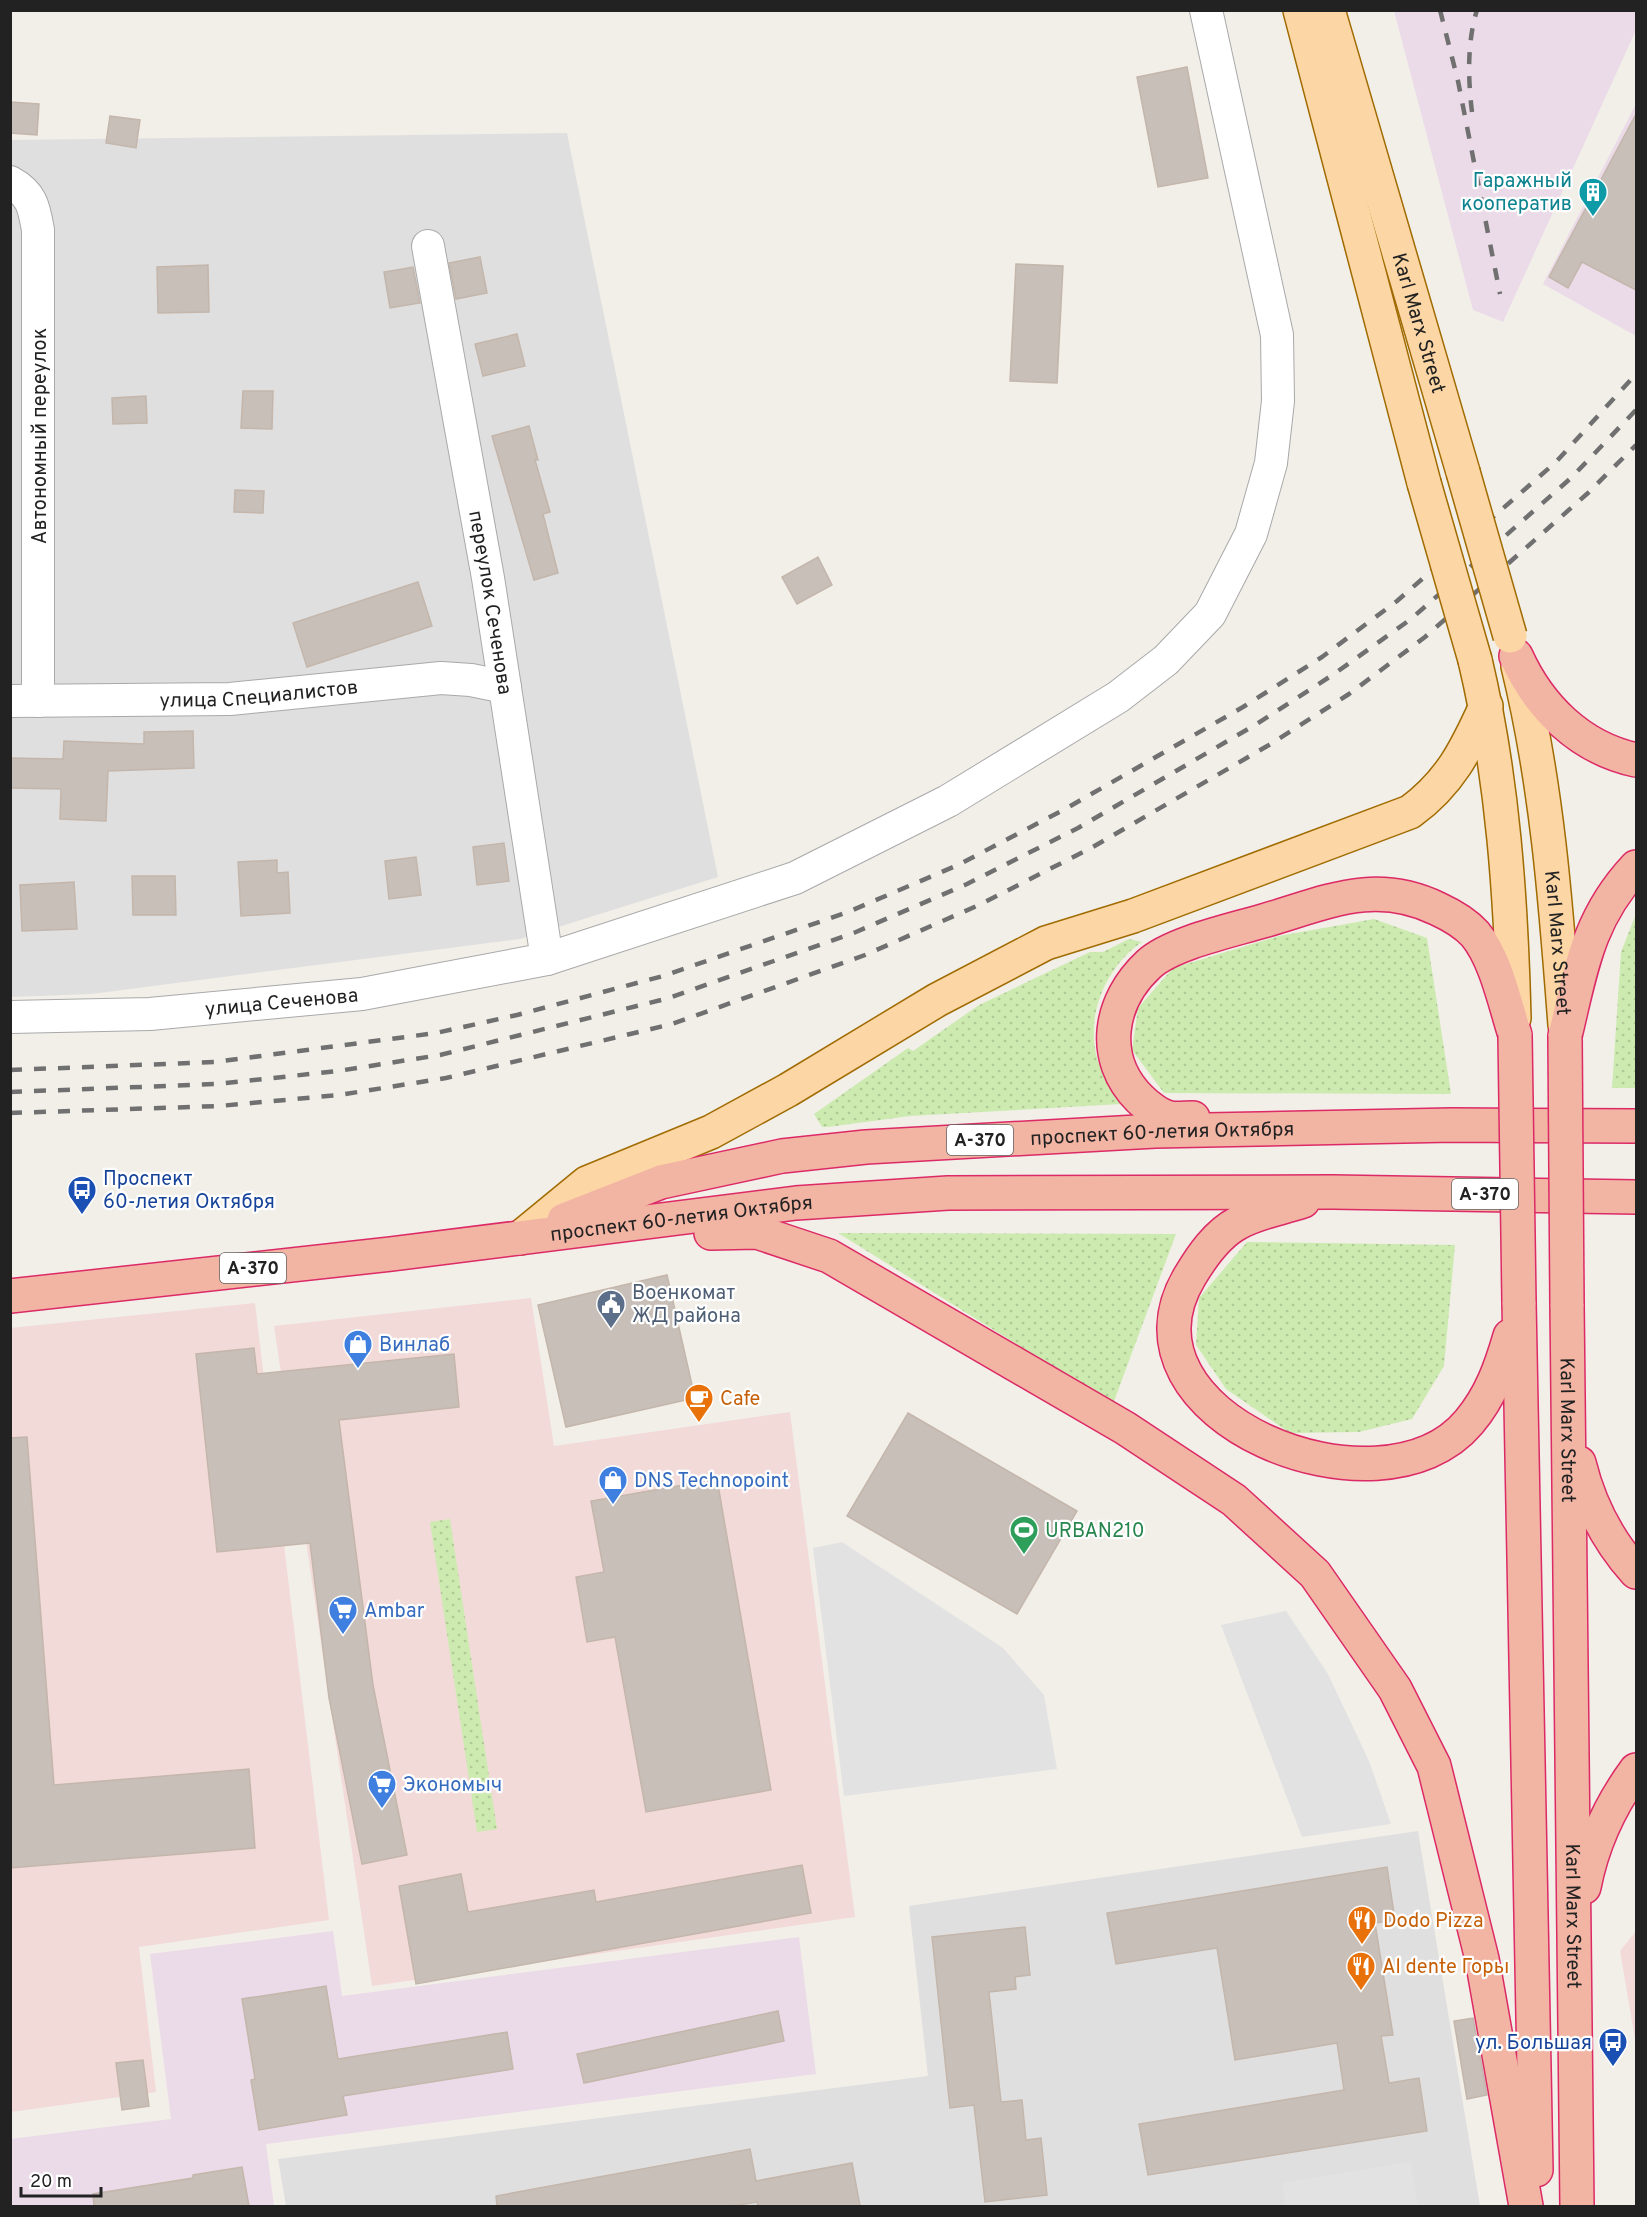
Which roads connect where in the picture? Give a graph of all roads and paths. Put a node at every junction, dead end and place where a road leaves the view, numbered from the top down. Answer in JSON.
{"nodes":[{"id":1,"x":1206,"y":10,"type":"edge"},
{"id":2,"x":1300,"y":10,"type":"edge"},
{"id":3,"x":1328,"y":10,"type":"edge"},
{"id":4,"x":10,"y":182,"type":"edge"},
{"id":5,"x":428,"y":246,"type":"dead end"},
{"id":6,"x":1513,"y":646,"type":"junction"},
{"id":7,"x":505,"y":687,"type":"junction"},
{"id":8,"x":24,"y":701,"type":"edge"},
{"id":9,"x":1486,"y":706,"type":"junction"},
{"id":10,"x":1636,"y":760,"type":"edge"},
{"id":11,"x":1636,"y":867,"type":"edge"},
{"id":12,"x":547,"y":959,"type":"junction"},
{"id":13,"x":10,"y":1017,"type":"edge"},
{"id":14,"x":1515,"y":1035,"type":"junction"},
{"id":15,"x":1565,"y":1036,"type":"junction"},
{"id":16,"x":1452,"y":1125,"type":"junction"},
{"id":17,"x":1636,"y":1126,"type":"edge"},
{"id":18,"x":1333,"y":1192,"type":"junction"},
{"id":19,"x":1636,"y":1197,"type":"edge"},
{"id":20,"x":520,"y":1238,"type":"junction"},
{"id":21,"x":10,"y":1296,"type":"edge"},
{"id":22,"x":1519,"y":1302,"type":"junction"},
{"id":23,"x":1569,"y":1418,"type":"junction"},
{"id":24,"x":1636,"y":1572,"type":"edge"},
{"id":25,"x":1636,"y":1770,"type":"edge"},
{"id":26,"x":1574,"y":1942,"type":"junction"},
{"id":27,"x":1526,"y":2206,"type":"edge"},
{"id":28,"x":1537,"y":2206,"type":"edge"},
{"id":29,"x":1577,"y":2206,"type":"edge"}],
"edges":[{"from":1,"to":12,"type":"street","name":"улица Сеченова"},
{"from":2,"to":9,"type":"main road","name":"Karl Marx Street","bridge":true},
{"from":3,"to":6,"type":"main road","name":"Karl Marx Street","bridge":true},
{"from":4,"to":8,"type":"street","name":"Автономный переулок"},
{"from":5,"to":7,"type":"street","name":"переулок Сеченова"},
{"from":6,"to":10,"type":"highway"},
{"from":6,"to":15,"type":"main road","name":"Karl Marx Street"},
{"from":7,"to":8,"type":"street","name":"улица Специалистов"},
{"from":7,"to":12,"type":"street","name":"переулок Сеченова"},
{"from":9,"to":14,"type":"main road","name":"Karl Marx Street"},
{"from":9,"to":20,"type":"main road"},
{"from":11,"to":15,"type":"highway"},
{"from":12,"to":13,"type":"street","name":"улица Сеченова"},
{"from":14,"to":16,"type":"highway"},
{"from":14,"to":22,"type":"highway","bridge":true},
{"from":15,"to":23,"type":"highway","name":"Karl Marx Street","bridge":true},
{"from":16,"to":17,"type":"highway","name":"проспект 60-летия Октября","number":"А-370"},
{"from":16,"to":20,"type":"highway","name":"проспект 60-летия Октября","number":"А-370"},
{"from":18,"to":19,"type":"highway","name":"проспект 60-летия Октября","number":"А-370"},
{"from":18,"to":20,"type":"highway","name":"проспект 60-летия Октября","number":"А-370"},
{"from":18,"to":22,"type":"highway"},
{"from":20,"to":21,"type":"highway","name":"проспект 60-летия Октября","number":"А-370"},
{"from":20,"to":27,"type":"highway"},
{"from":22,"to":28,"type":"highway"},
{"from":23,"to":24,"type":"highway"},
{"from":23,"to":26,"type":"highway","name":"Karl Marx Street"},
{"from":25,"to":26,"type":"highway"},
{"from":26,"to":29,"type":"highway","name":"Karl Marx Street"}]}
